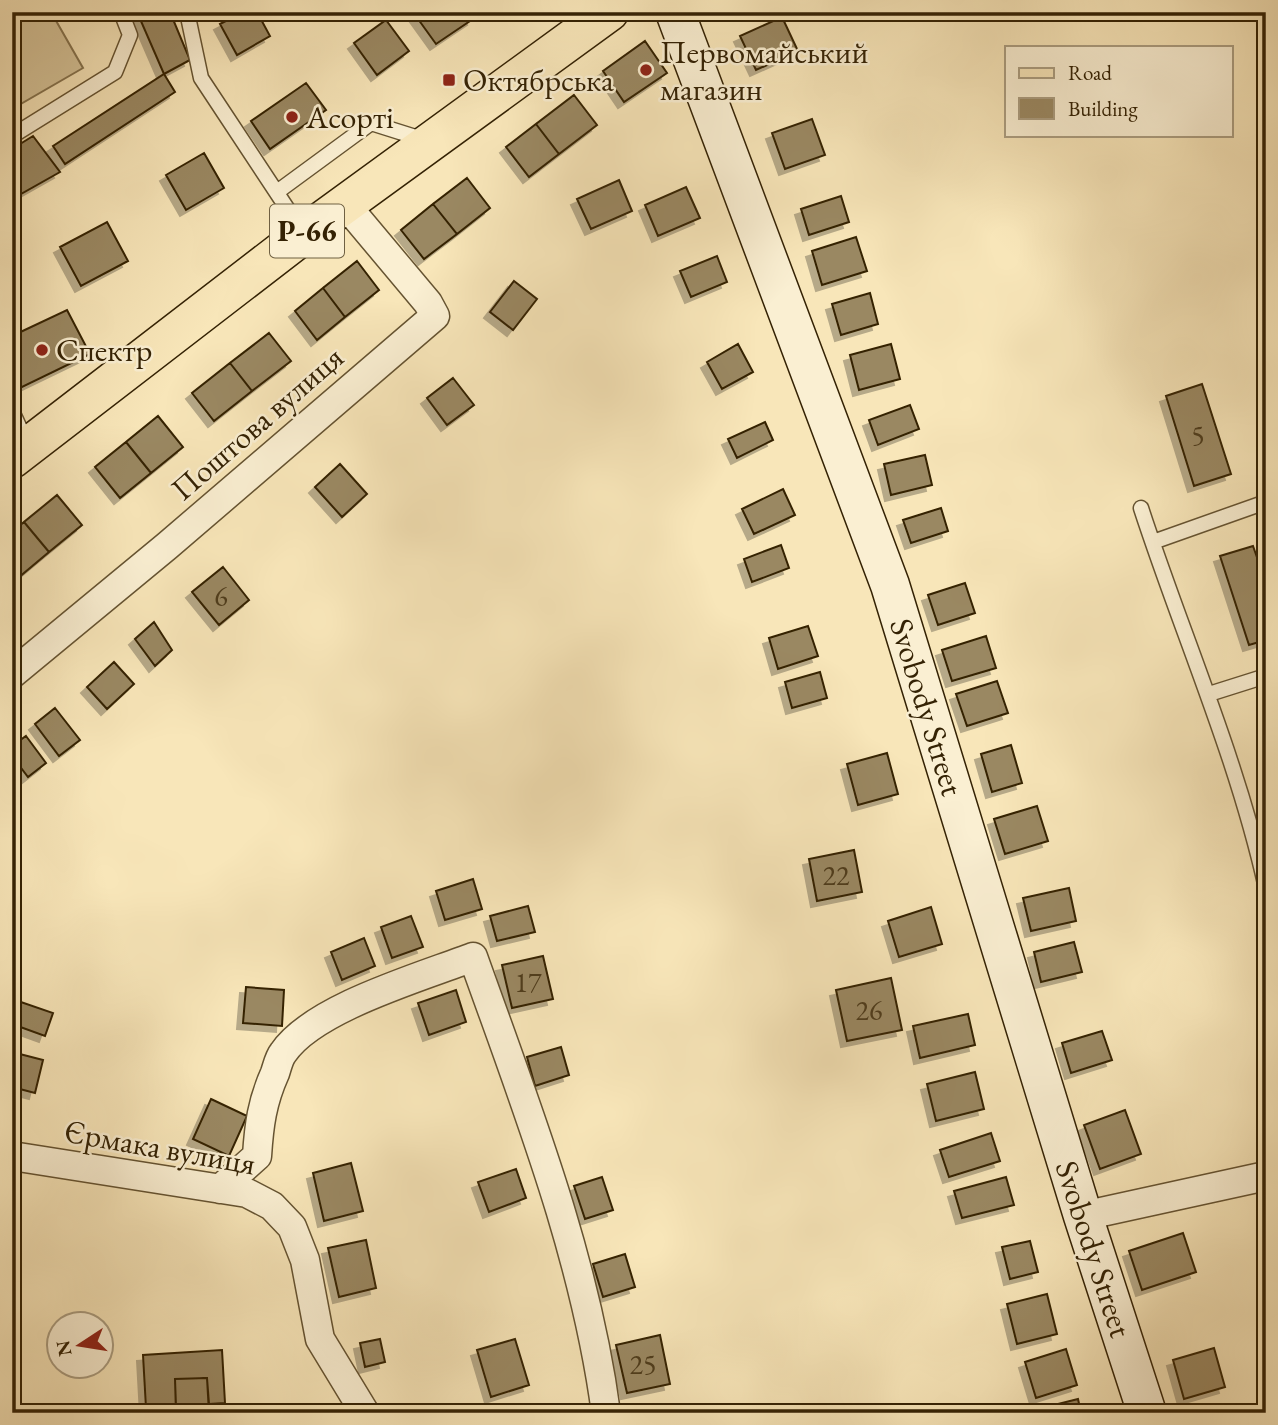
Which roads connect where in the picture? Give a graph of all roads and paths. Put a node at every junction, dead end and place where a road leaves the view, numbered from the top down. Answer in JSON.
{"nodes":[{"id":1,"x":121,"y":12,"type":"edge"},
{"id":2,"x":187,"y":12,"type":"edge"},
{"id":3,"x":609,"y":12,"type":"edge"},
{"id":4,"x":675,"y":12,"type":"edge"},
{"id":5,"x":12,"y":136,"type":"edge"},
{"id":6,"x":430,"y":142,"type":"junction"},
{"id":7,"x":277,"y":192,"type":"junction"},
{"id":8,"x":345,"y":204,"type":"junction"},
{"id":9,"x":304,"y":234,"type":"junction"},
{"id":10,"x":12,"y":411,"type":"edge"},
{"id":11,"x":20,"y":453,"type":"edge"},
{"id":12,"x":1266,"y":502,"type":"edge"},
{"id":13,"x":1142,"y":508,"type":"dead end"},
{"id":14,"x":1153,"y":542,"type":"junction"},
{"id":15,"x":12,"y":674,"type":"edge"},
{"id":16,"x":1266,"y":676,"type":"edge"},
{"id":17,"x":1209,"y":694,"type":"junction"},
{"id":18,"x":1262,"y":851,"type":"edge"},
{"id":19,"x":1266,"y":888,"type":"edge"},
{"id":20,"x":12,"y":1157,"type":"edge"},
{"id":21,"x":1266,"y":1176,"type":"edge"},
{"id":22,"x":220,"y":1189,"type":"junction"},
{"id":23,"x":1083,"y":1216,"type":"junction"},
{"id":24,"x":365,"y":1413,"type":"edge"},
{"id":25,"x":606,"y":1413,"type":"edge"},
{"id":26,"x":1147,"y":1413,"type":"edge"}],
"edges":[{"from":1,"to":5,"type":"lane"},
{"from":2,"to":7,"type":"lane"},
{"from":3,"to":6,"type":"main road","number":"Р-66"},
{"from":4,"to":23,"type":"street","name":"Svobody Street"},
{"from":6,"to":7,"type":"lane"},
{"from":6,"to":8,"type":"main road","number":"Р-66"},
{"from":7,"to":9,"type":"lane"},
{"from":8,"to":9,"type":"main road","number":"Р-66"},
{"from":8,"to":15,"type":"street","name":"Поштова вулиця"},
{"from":9,"to":11,"type":"main road","number":"Р-66"},
{"from":10,"to":11,"type":"lane"},
{"from":12,"to":14,"type":"lane"},
{"from":13,"to":14,"type":"lane"},
{"from":14,"to":17,"type":"lane"},
{"from":16,"to":17,"type":"lane"},
{"from":17,"to":18,"type":"lane"},
{"from":18,"to":19,"type":"lane"},
{"from":20,"to":22,"type":"street","name":"Єрмака вулиця"},
{"from":21,"to":23,"type":"street"},
{"from":22,"to":24,"type":"street","name":"Єрмака вулиця"},
{"from":22,"to":25,"type":"street"},
{"from":23,"to":26,"type":"street","name":"Svobody Street"}]}
